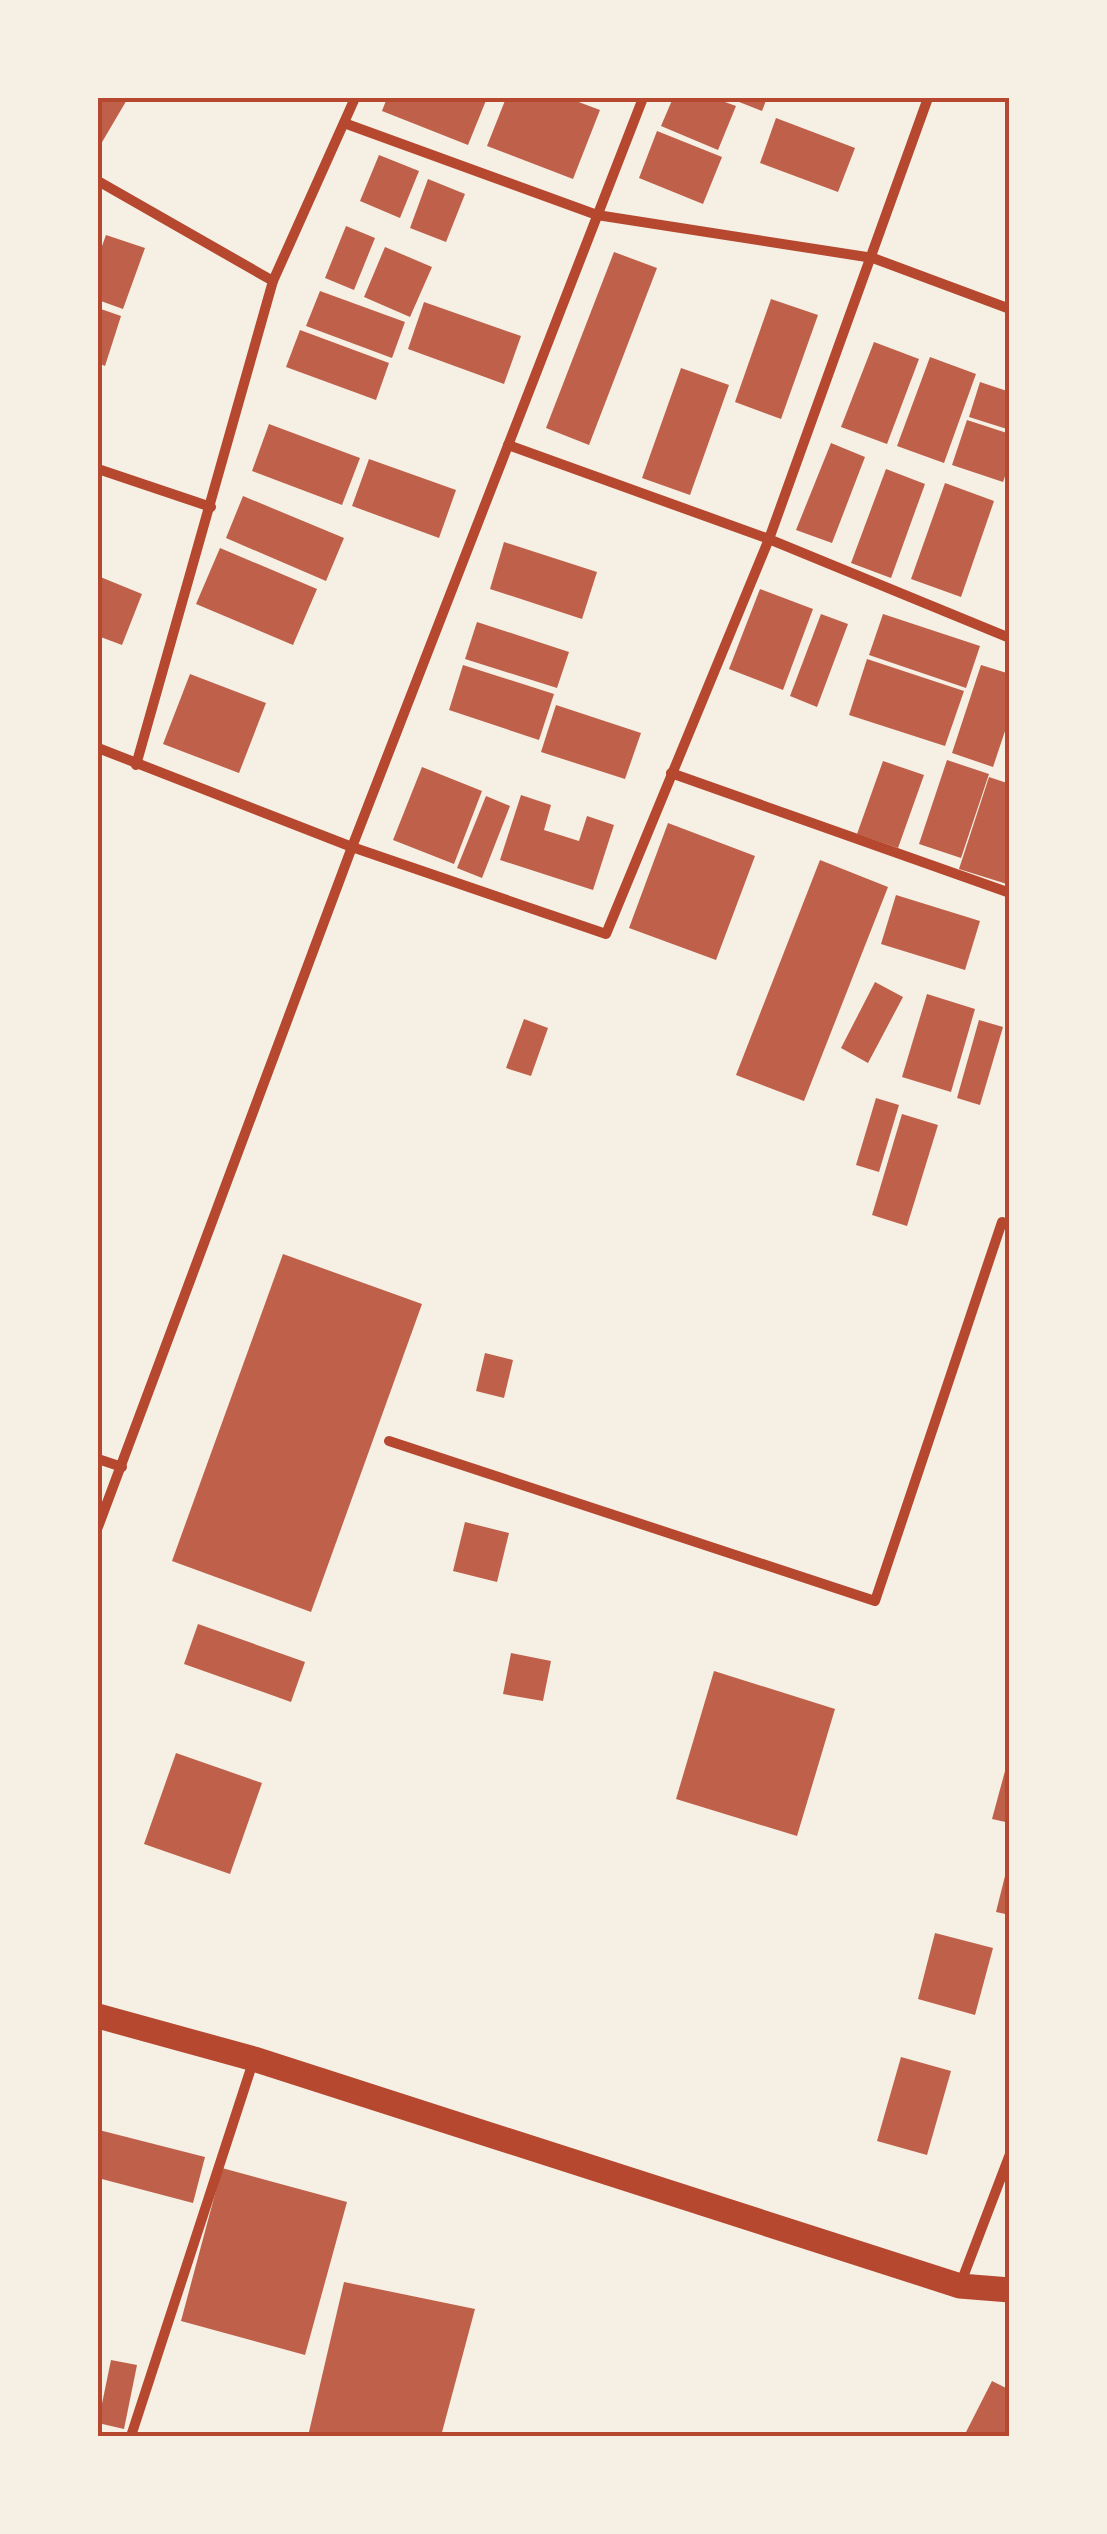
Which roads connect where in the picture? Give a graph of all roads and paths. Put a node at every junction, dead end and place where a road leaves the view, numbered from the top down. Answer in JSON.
{"nodes":[{"id":1,"x":355,"y":98,"type":"edge"},
{"id":2,"x":643,"y":98,"type":"edge"},
{"id":3,"x":928,"y":98,"type":"edge"},
{"id":4,"x":344,"y":122,"type":"junction"},
{"id":5,"x":98,"y":182,"type":"edge"},
{"id":6,"x":597,"y":215,"type":"junction"},
{"id":7,"x":872,"y":258,"type":"junction"},
{"id":8,"x":273,"y":281,"type":"junction"},
{"id":9,"x":1010,"y":309,"type":"edge"},
{"id":10,"x":508,"y":445,"type":"junction"},
{"id":11,"x":98,"y":469,"type":"edge"},
{"id":12,"x":210,"y":507,"type":"junction"},
{"id":13,"x":769,"y":539,"type":"junction"},
{"id":14,"x":1010,"y":638,"type":"edge"},
{"id":15,"x":98,"y":748,"type":"edge"},
{"id":16,"x":136,"y":765,"type":"junction"},
{"id":17,"x":671,"y":773,"type":"junction"},
{"id":18,"x":352,"y":847,"type":"junction"},
{"id":19,"x":1010,"y":893,"type":"edge"},
{"id":20,"x":1010,"y":1225,"type":"edge"},
{"id":21,"x":389,"y":1441,"type":"dead end"},
{"id":22,"x":98,"y":1458,"type":"edge"},
{"id":23,"x":122,"y":1466,"type":"junction"},
{"id":24,"x":98,"y":1527,"type":"edge"},
{"id":25,"x":98,"y":2016,"type":"edge"},
{"id":26,"x":254,"y":2059,"type":"junction"},
{"id":27,"x":1010,"y":2154,"type":"edge"},
{"id":28,"x":960,"y":2286,"type":"junction"},
{"id":29,"x":1010,"y":2290,"type":"edge"},
{"id":30,"x":131,"y":2436,"type":"edge"}],
"edges":[{"from":1,"to":4,"type":"street"},
{"from":2,"to":6,"type":"street"},
{"from":3,"to":7,"type":"street"},
{"from":4,"to":6,"type":"street"},
{"from":4,"to":8,"type":"street"},
{"from":5,"to":8,"type":"street"},
{"from":6,"to":7,"type":"street"},
{"from":6,"to":10,"type":"street"},
{"from":7,"to":9,"type":"street"},
{"from":7,"to":13,"type":"street"},
{"from":8,"to":12,"type":"street"},
{"from":10,"to":13,"type":"street"},
{"from":10,"to":18,"type":"street"},
{"from":11,"to":12,"type":"street"},
{"from":12,"to":16,"type":"street"},
{"from":13,"to":14,"type":"street"},
{"from":13,"to":17,"type":"street"},
{"from":15,"to":16,"type":"street"},
{"from":16,"to":18,"type":"street"},
{"from":17,"to":18,"type":"street"},
{"from":17,"to":19,"type":"street"},
{"from":18,"to":23,"type":"street"},
{"from":20,"to":21,"type":"street"},
{"from":22,"to":23,"type":"street"},
{"from":23,"to":24,"type":"street"},
{"from":25,"to":26,"type":"main road"},
{"from":26,"to":28,"type":"main road"},
{"from":26,"to":30,"type":"street"},
{"from":27,"to":28,"type":"street"},
{"from":28,"to":29,"type":"main road"}]}
